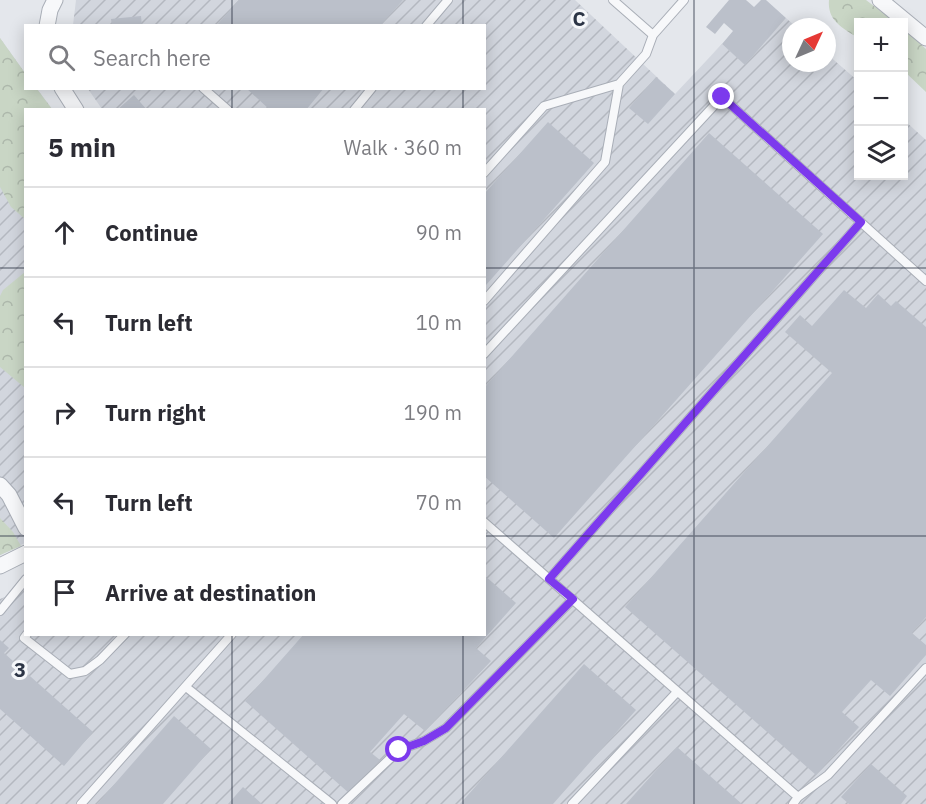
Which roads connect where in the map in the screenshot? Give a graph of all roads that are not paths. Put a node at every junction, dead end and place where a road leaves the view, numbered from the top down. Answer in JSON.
{"nodes":[{"id":1,"x":55,"y":0,"type":"edge"},
{"id":2,"x":448,"y":0,"type":"edge"},
{"id":3,"x":613,"y":0,"type":"edge"},
{"id":4,"x":684,"y":0,"type":"edge"},
{"id":5,"x":880,"y":0,"type":"edge"},
{"id":6,"x":47,"y":24,"type":"edge"},
{"id":7,"x":428,"y":24,"type":"edge"},
{"id":8,"x":653,"y":35,"type":"junction"},
{"id":9,"x":926,"y":38,"type":"edge"},
{"id":10,"x":619,"y":84,"type":"junction"},
{"id":11,"x":63,"y":90,"type":"edge"},
{"id":12,"x":205,"y":90,"type":"edge"},
{"id":13,"x":370,"y":90,"type":"edge"},
{"id":14,"x":75,"y":108,"type":"edge"},
{"id":15,"x":226,"y":108,"type":"edge"},
{"id":16,"x":356,"y":108,"type":"edge"},
{"id":17,"x":486,"y":171,"type":"edge"},
{"id":18,"x":861,"y":222,"type":"junction"},
{"id":19,"x":926,"y":280,"type":"edge"},
{"id":20,"x":486,"y":299,"type":"edge"},
{"id":21,"x":486,"y":352,"type":"edge"},
{"id":22,"x":0,"y":486,"type":"edge"},
{"id":23,"x":24,"y":524,"type":"edge"},
{"id":24,"x":486,"y":524,"type":"edge"},
{"id":25,"x":24,"y":554,"type":"edge"},
{"id":26,"x":0,"y":566,"type":"edge"},
{"id":27,"x":549,"y":579,"type":"junction"},
{"id":28,"x":24,"y":581,"type":"edge"},
{"id":29,"x":573,"y":599,"type":"junction"},
{"id":30,"x":0,"y":611,"type":"edge"},
{"id":31,"x":26,"y":636,"type":"edge"},
{"id":32,"x":123,"y":636,"type":"edge"},
{"id":33,"x":230,"y":636,"type":"edge"},
{"id":34,"x":926,"y":668,"type":"edge"},
{"id":35,"x":186,"y":687,"type":"junction"},
{"id":36,"x":677,"y":692,"type":"junction"},
{"id":37,"x":795,"y":801,"type":"edge"},
{"id":38,"x":81,"y":804,"type":"edge"},
{"id":39,"x":332,"y":804,"type":"edge"},
{"id":40,"x":342,"y":804,"type":"edge"},
{"id":41,"x":572,"y":804,"type":"edge"}],
"edges":[{"from":1,"to":6,"type":"street"},
{"from":2,"to":7,"type":"lane"},
{"from":3,"to":8,"type":"lane"},
{"from":4,"to":8,"type":"lane"},
{"from":5,"to":9,"type":"street"},
{"from":8,"to":10,"type":"lane"},
{"from":10,"to":17,"type":"lane"},
{"from":10,"to":20,"type":"lane"},
{"from":11,"to":14,"type":"street"},
{"from":12,"to":15,"type":"lane"},
{"from":13,"to":16,"type":"lane"},
{"from":18,"to":19,"type":"lane"},
{"from":18,"to":21,"type":"lane"},
{"from":18,"to":27,"type":"lane"},
{"from":22,"to":23,"type":"street"},
{"from":24,"to":27,"type":"lane"},
{"from":25,"to":26,"type":"street"},
{"from":27,"to":29,"type":"lane"},
{"from":28,"to":30,"type":"lane"},
{"from":29,"to":36,"type":"lane"},
{"from":29,"to":40,"type":"lane"},
{"from":31,"to":32,"type":"lane"},
{"from":33,"to":35,"type":"lane"},
{"from":34,"to":37,"type":"lane"},
{"from":35,"to":38,"type":"lane"},
{"from":35,"to":39,"type":"lane"},
{"from":36,"to":37,"type":"lane"},
{"from":36,"to":41,"type":"lane"}]}
